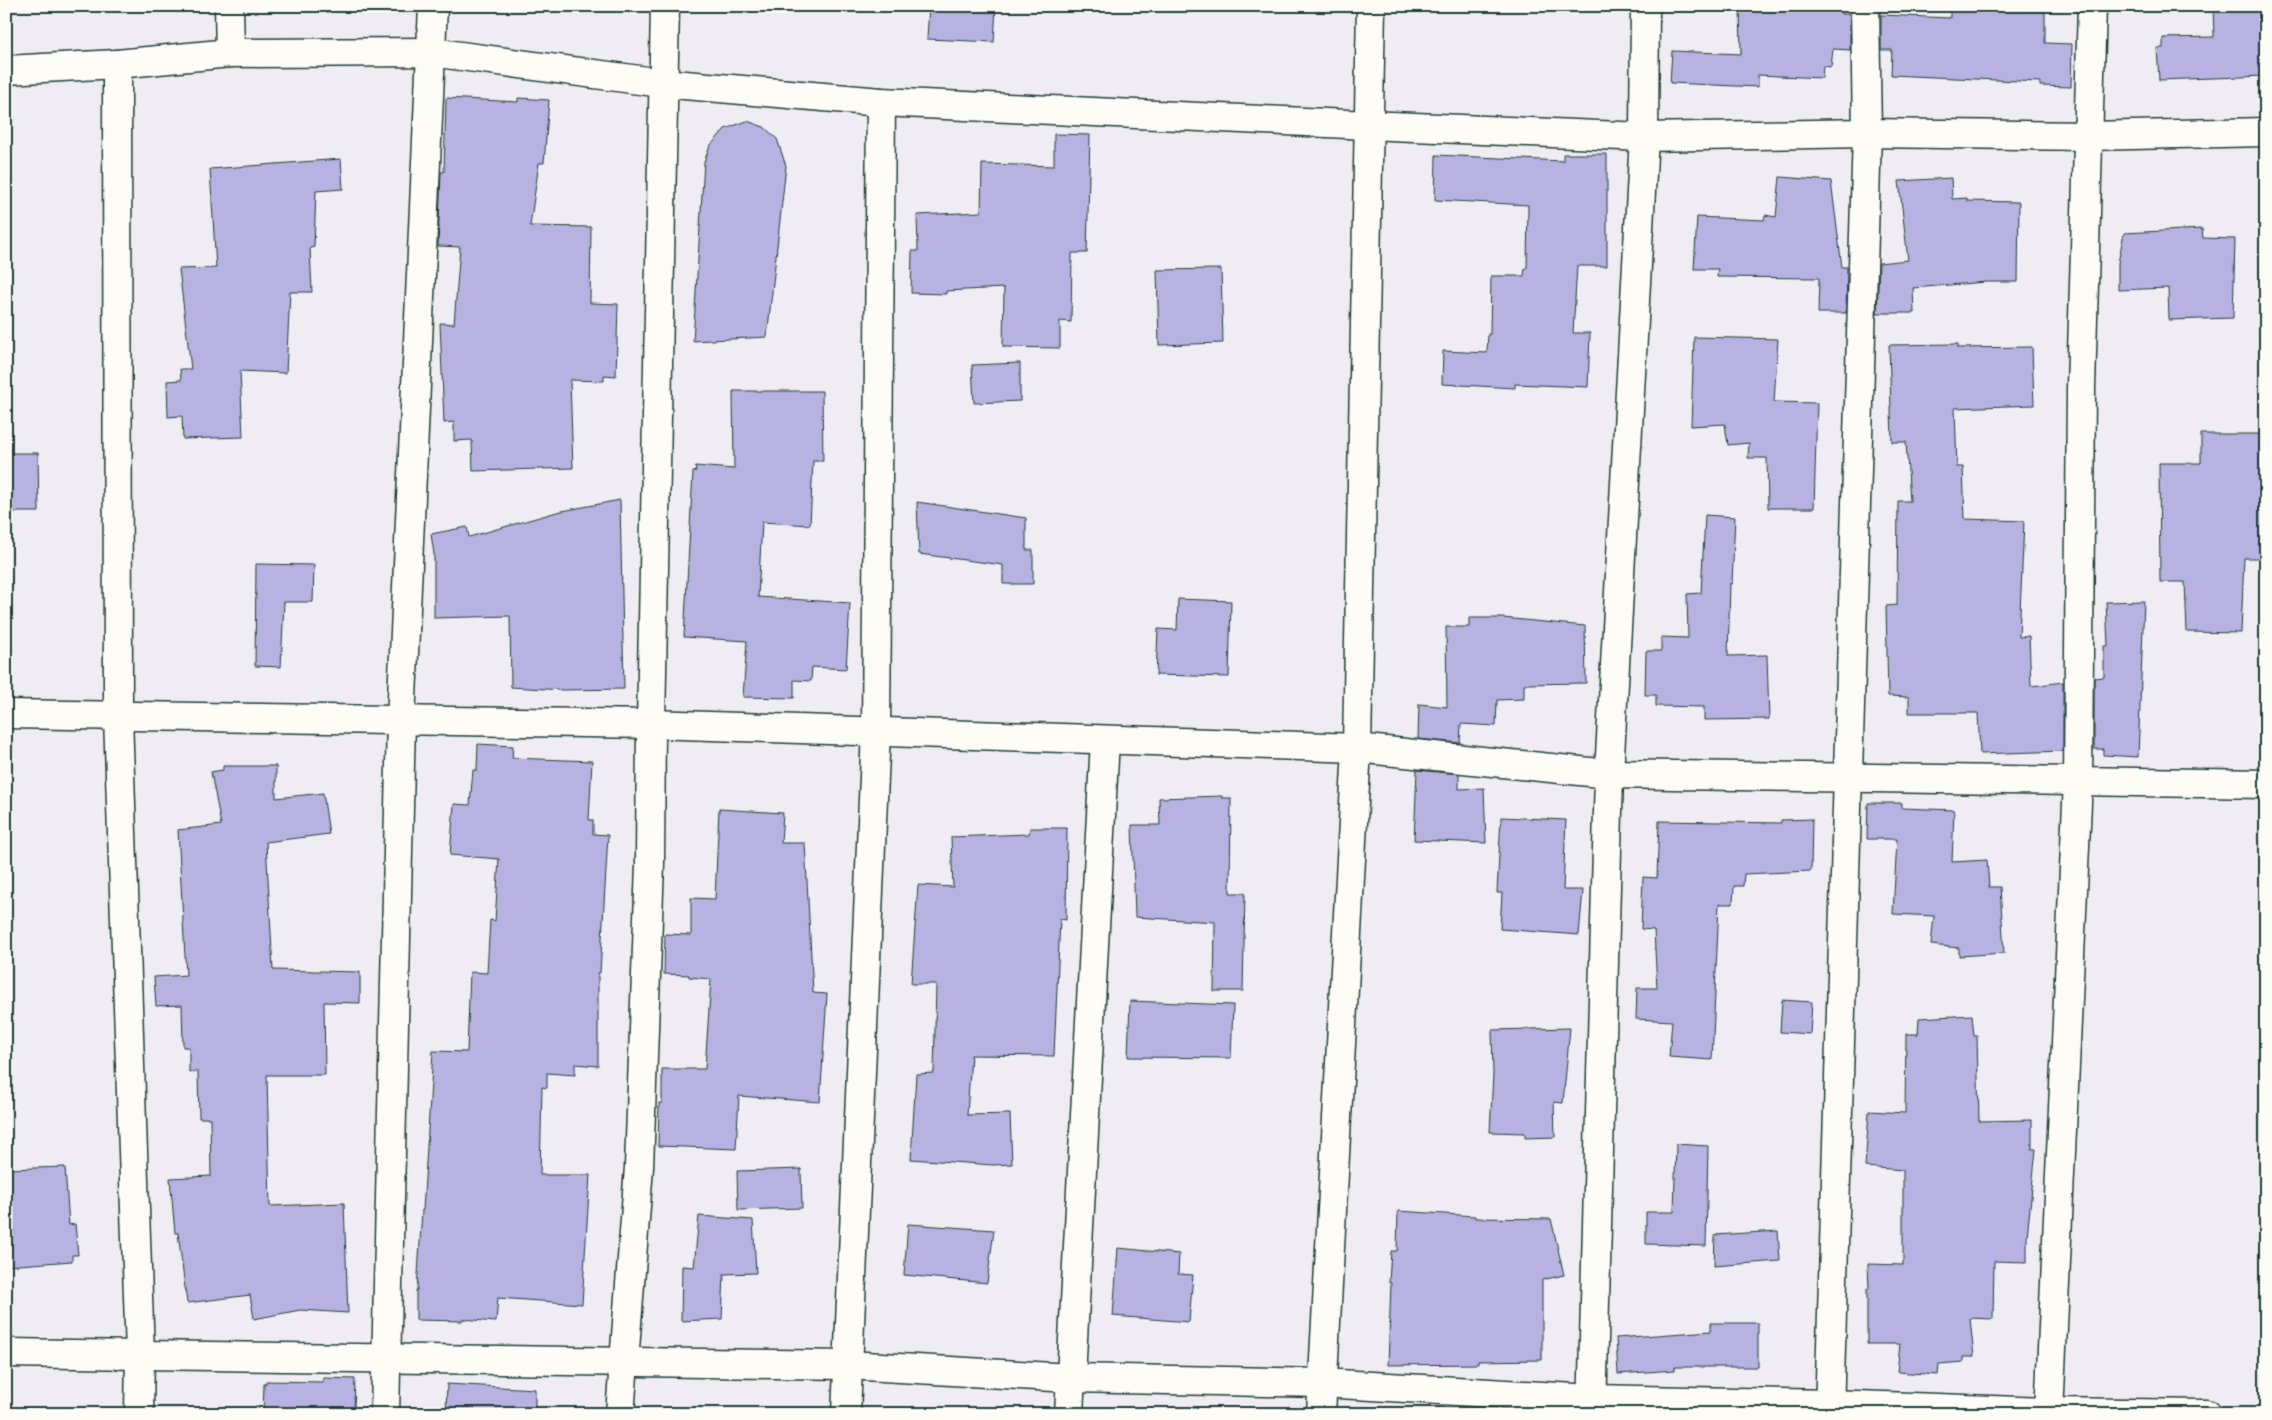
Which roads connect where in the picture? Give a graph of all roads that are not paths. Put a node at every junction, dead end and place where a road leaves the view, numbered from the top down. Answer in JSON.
{"nodes":[{"id":1,"x":229,"y":6,"type":"edge"},
{"id":2,"x":433,"y":6,"type":"edge"},
{"id":3,"x":665,"y":6,"type":"edge"},
{"id":4,"x":1370,"y":6,"type":"edge"},
{"id":5,"x":1645,"y":6,"type":"edge"},
{"id":6,"x":1865,"y":6,"type":"edge"},
{"id":7,"x":2092,"y":6,"type":"edge"},
{"id":8,"x":431,"y":52,"type":"junction"},
{"id":9,"x":230,"y":53,"type":"junction"},
{"id":10,"x":118,"y":64,"type":"junction"},
{"id":11,"x":6,"y":70,"type":"edge"},
{"id":12,"x":662,"y":83,"type":"junction"},
{"id":13,"x":881,"y":102,"type":"junction"},
{"id":14,"x":1368,"y":125,"type":"junction"},
{"id":15,"x":2266,"y":132,"type":"edge"},
{"id":16,"x":1867,"y":133,"type":"junction"},
{"id":17,"x":2088,"y":136,"type":"junction"},
{"id":18,"x":1644,"y":137,"type":"junction"},
{"id":19,"x":6,"y":714,"type":"edge"},
{"id":20,"x":118,"y":717,"type":"junction"},
{"id":21,"x":401,"y":721,"type":"junction"},
{"id":22,"x":651,"y":724,"type":"junction"},
{"id":23,"x":876,"y":732,"type":"junction"},
{"id":24,"x":1105,"y":740,"type":"junction"},
{"id":25,"x":1358,"y":748,"type":"junction"},
{"id":26,"x":1609,"y":774,"type":"junction"},
{"id":27,"x":1848,"y":777,"type":"junction"},
{"id":28,"x":2078,"y":781,"type":"junction"},
{"id":29,"x":2266,"y":784,"type":"edge"},
{"id":30,"x":6,"y":1353,"type":"edge"},
{"id":31,"x":140,"y":1354,"type":"junction"},
{"id":32,"x":387,"y":1358,"type":"junction"},
{"id":33,"x":623,"y":1360,"type":"junction"},
{"id":34,"x":848,"y":1365,"type":"junction"},
{"id":35,"x":1070,"y":1378,"type":"junction"},
{"id":36,"x":1322,"y":1383,"type":"junction"},
{"id":37,"x":1592,"y":1406,"type":"edge"},
{"id":38,"x":1829,"y":1409,"type":"edge"},
{"id":39,"x":2049,"y":1413,"type":"edge"},
{"id":40,"x":139,"y":1414,"type":"edge"},
{"id":41,"x":385,"y":1414,"type":"edge"},
{"id":42,"x":620,"y":1414,"type":"edge"},
{"id":43,"x":846,"y":1414,"type":"edge"},
{"id":44,"x":1069,"y":1414,"type":"edge"},
{"id":45,"x":1321,"y":1414,"type":"edge"},
{"id":46,"x":2206,"y":1414,"type":"edge"}],
"edges":[{"from":1,"to":9,"type":"street"},
{"from":2,"to":8,"type":"street"},
{"from":3,"to":12,"type":"street"},
{"from":4,"to":14,"type":"street"},
{"from":5,"to":18,"type":"street"},
{"from":6,"to":16,"type":"street"},
{"from":7,"to":17,"type":"street"},
{"from":8,"to":9,"type":"street"},
{"from":8,"to":12,"type":"street"},
{"from":8,"to":21,"type":"street"},
{"from":9,"to":10,"type":"street"},
{"from":10,"to":11,"type":"street"},
{"from":10,"to":20,"type":"street"},
{"from":12,"to":13,"type":"street"},
{"from":12,"to":22,"type":"street"},
{"from":13,"to":14,"type":"street"},
{"from":13,"to":23,"type":"street"},
{"from":14,"to":18,"type":"street"},
{"from":14,"to":25,"type":"street"},
{"from":15,"to":17,"type":"street"},
{"from":16,"to":17,"type":"street"},
{"from":16,"to":18,"type":"street"},
{"from":16,"to":27,"type":"street"},
{"from":17,"to":28,"type":"street"},
{"from":18,"to":26,"type":"street"},
{"from":19,"to":20,"type":"street"},
{"from":20,"to":21,"type":"street"},
{"from":20,"to":31,"type":"street"},
{"from":21,"to":22,"type":"street"},
{"from":21,"to":32,"type":"street"},
{"from":22,"to":23,"type":"street"},
{"from":22,"to":33,"type":"street"},
{"from":23,"to":24,"type":"street"},
{"from":23,"to":34,"type":"street"},
{"from":24,"to":25,"type":"street"},
{"from":24,"to":35,"type":"street"},
{"from":25,"to":26,"type":"street"},
{"from":25,"to":36,"type":"street"},
{"from":26,"to":27,"type":"street"},
{"from":26,"to":37,"type":"street"},
{"from":27,"to":28,"type":"street"},
{"from":27,"to":38,"type":"street"},
{"from":28,"to":29,"type":"street"},
{"from":28,"to":39,"type":"street"},
{"from":30,"to":31,"type":"street"},
{"from":31,"to":32,"type":"street"},
{"from":31,"to":40,"type":"street"},
{"from":32,"to":33,"type":"street"},
{"from":32,"to":41,"type":"street"},
{"from":33,"to":34,"type":"street"},
{"from":33,"to":42,"type":"street"},
{"from":34,"to":35,"type":"street"},
{"from":34,"to":43,"type":"street"},
{"from":35,"to":36,"type":"street"},
{"from":35,"to":44,"type":"street"},
{"from":36,"to":37,"type":"street"},
{"from":36,"to":45,"type":"street"},
{"from":37,"to":38,"type":"street"},
{"from":38,"to":39,"type":"street"},
{"from":39,"to":46,"type":"street"}]}
